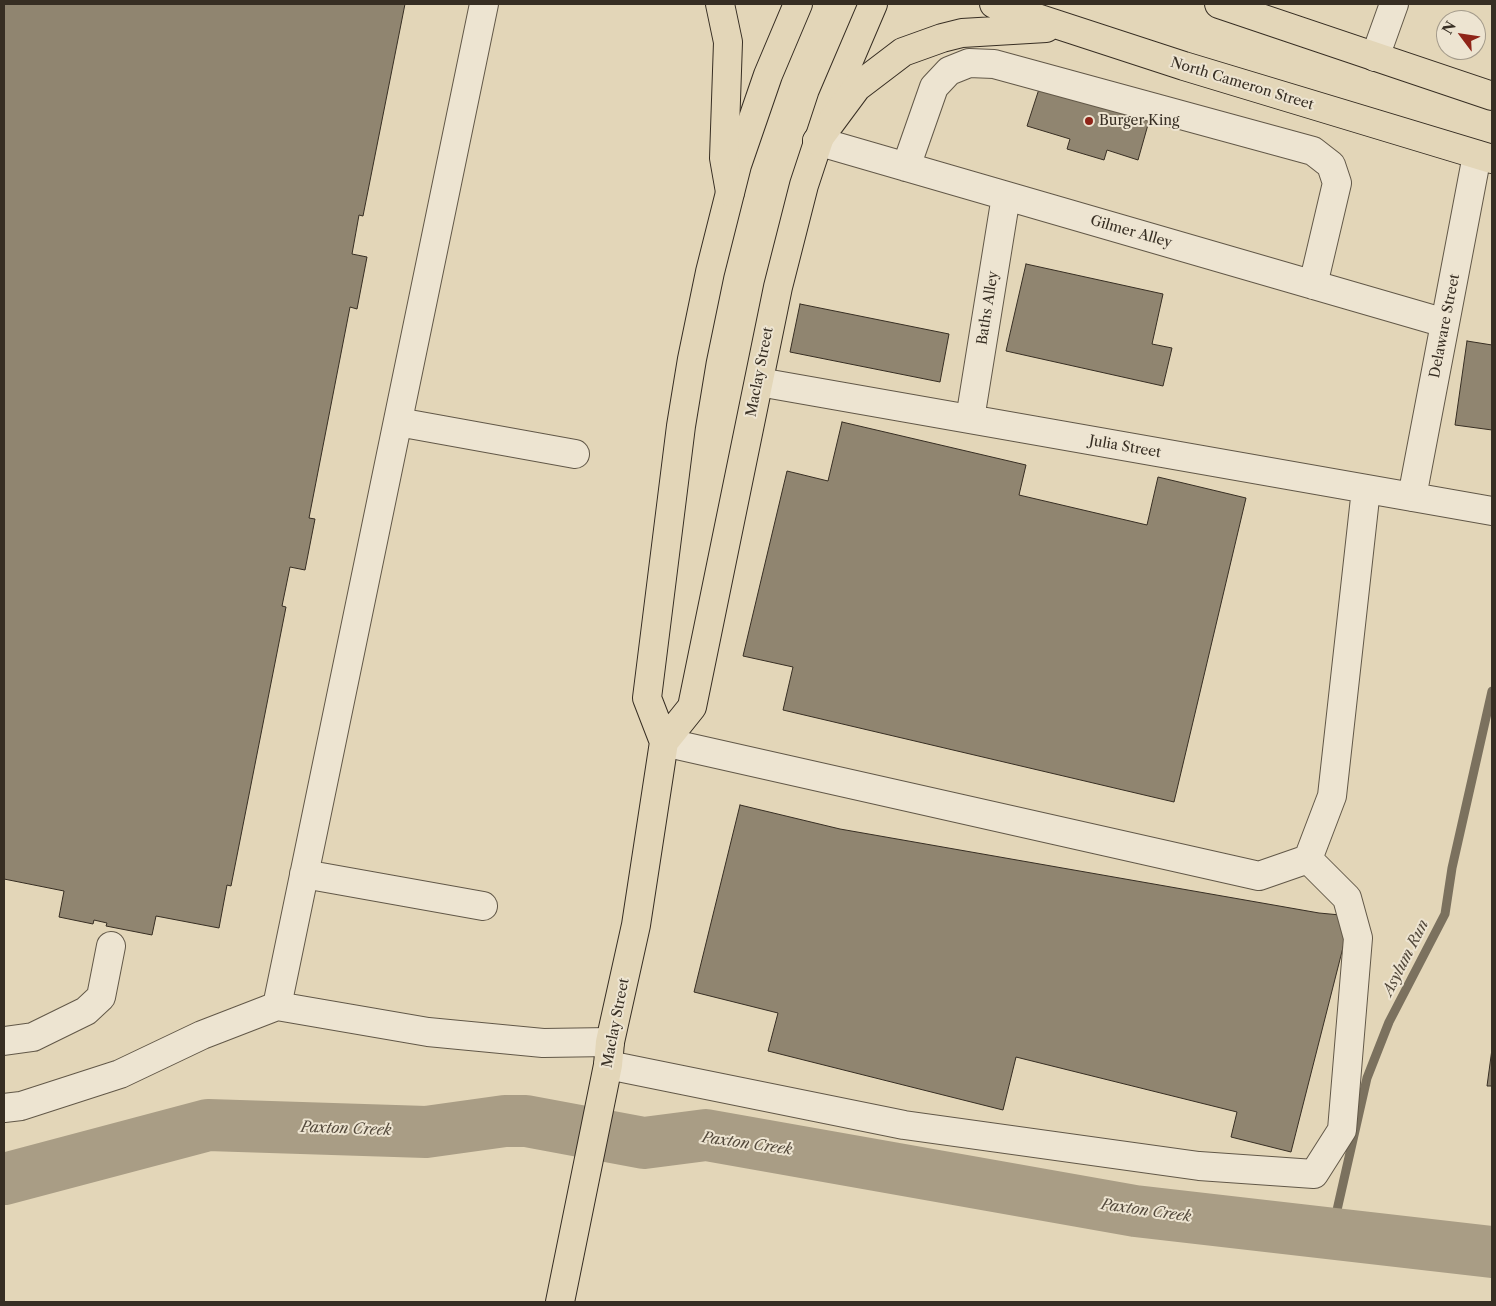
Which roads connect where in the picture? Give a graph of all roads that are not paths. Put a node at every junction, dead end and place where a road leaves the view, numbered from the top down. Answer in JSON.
{"nodes":[{"id":1,"x":484,"y":4,"type":"edge"},
{"id":2,"x":720,"y":4,"type":"edge"},
{"id":3,"x":798,"y":4,"type":"edge"},
{"id":4,"x":874,"y":4,"type":"edge"},
{"id":5,"x":994,"y":4,"type":"edge"},
{"id":6,"x":1219,"y":4,"type":"edge"},
{"id":7,"x":1394,"y":4,"type":"edge"},
{"id":8,"x":1063,"y":27,"type":"junction"},
{"id":9,"x":1375,"y":57,"type":"junction"},
{"id":10,"x":1492,"y":96,"type":"edge"},
{"id":11,"x":817,"y":141,"type":"junction"},
{"id":12,"x":1485,"y":157,"type":"edge"},
{"id":13,"x":906,"y":167,"type":"junction"},
{"id":14,"x":730,"y":192,"type":"junction"},
{"id":15,"x":1006,"y":196,"type":"junction"},
{"id":16,"x":1313,"y":285,"type":"junction"},
{"id":17,"x":1445,"y":324,"type":"junction"},
{"id":18,"x":758,"y":382,"type":"junction"},
{"id":19,"x":970,"y":419,"type":"junction"},
{"id":20,"x":398,"y":422,"type":"junction"},
{"id":21,"x":575,"y":454,"type":"dead end"},
{"id":22,"x":1366,"y":489,"type":"junction"},
{"id":23,"x":1412,"y":497,"type":"junction"},
{"id":24,"x":1492,"y":511,"type":"edge"},
{"id":25,"x":664,"y":742,"type":"junction"},
{"id":26,"x":1308,"y":859,"type":"junction"},
{"id":27,"x":304,"y":874,"type":"junction"},
{"id":28,"x":484,"y":906,"type":"dead end"},
{"id":29,"x":111,"y":946,"type":"dead end"},
{"id":30,"x":277,"y":1006,"type":"junction"},
{"id":31,"x":4,"y":1041,"type":"edge"},
{"id":32,"x":609,"y":1054,"type":"junction"},
{"id":33,"x":4,"y":1108,"type":"edge"},
{"id":34,"x":560,"y":1302,"type":"edge"}],
"edges":[{"from":1,"to":20,"type":"street"},
{"from":2,"to":14,"type":"main road"},
{"from":3,"to":14,"type":"main road"},
{"from":4,"to":11,"type":"main road","name":"Maclay Street"},
{"from":5,"to":8,"type":"main road","name":"North Cameron Street"},
{"from":6,"to":9,"type":"main road"},
{"from":7,"to":9,"type":"street"},
{"from":8,"to":11,"type":"main road"},
{"from":8,"to":12,"type":"main road","name":"North Cameron Street"},
{"from":9,"to":10,"type":"main road"},
{"from":11,"to":13,"type":"street","name":"Gilmer Alley"},
{"from":11,"to":18,"type":"main road","name":"Maclay Street"},
{"from":12,"to":17,"type":"street","name":"Delaware Street"},
{"from":13,"to":15,"type":"street","name":"Gilmer Alley"},
{"from":13,"to":16,"type":"street"},
{"from":14,"to":25,"type":"main road"},
{"from":15,"to":16,"type":"street","name":"Gilmer Alley"},
{"from":15,"to":19,"type":"street","name":"Baths Alley"},
{"from":16,"to":17,"type":"street","name":"Gilmer Alley"},
{"from":17,"to":23,"type":"street","name":"Delaware Street"},
{"from":18,"to":19,"type":"street","name":"Julia Street"},
{"from":18,"to":25,"type":"main road","name":"Maclay Street"},
{"from":19,"to":22,"type":"street","name":"Julia Street"},
{"from":20,"to":21,"type":"street"},
{"from":20,"to":27,"type":"street"},
{"from":22,"to":23,"type":"street","name":"Julia Street"},
{"from":22,"to":26,"type":"street"},
{"from":23,"to":24,"type":"street","name":"Julia Street"},
{"from":25,"to":26,"type":"street"},
{"from":25,"to":32,"type":"main road","name":"Maclay Street"},
{"from":26,"to":32,"type":"street"},
{"from":27,"to":28,"type":"street"},
{"from":27,"to":30,"type":"street"},
{"from":29,"to":31,"type":"street"},
{"from":30,"to":32,"type":"street"},
{"from":30,"to":33,"type":"street"},
{"from":32,"to":34,"type":"main road","name":"Maclay Street"}]}
